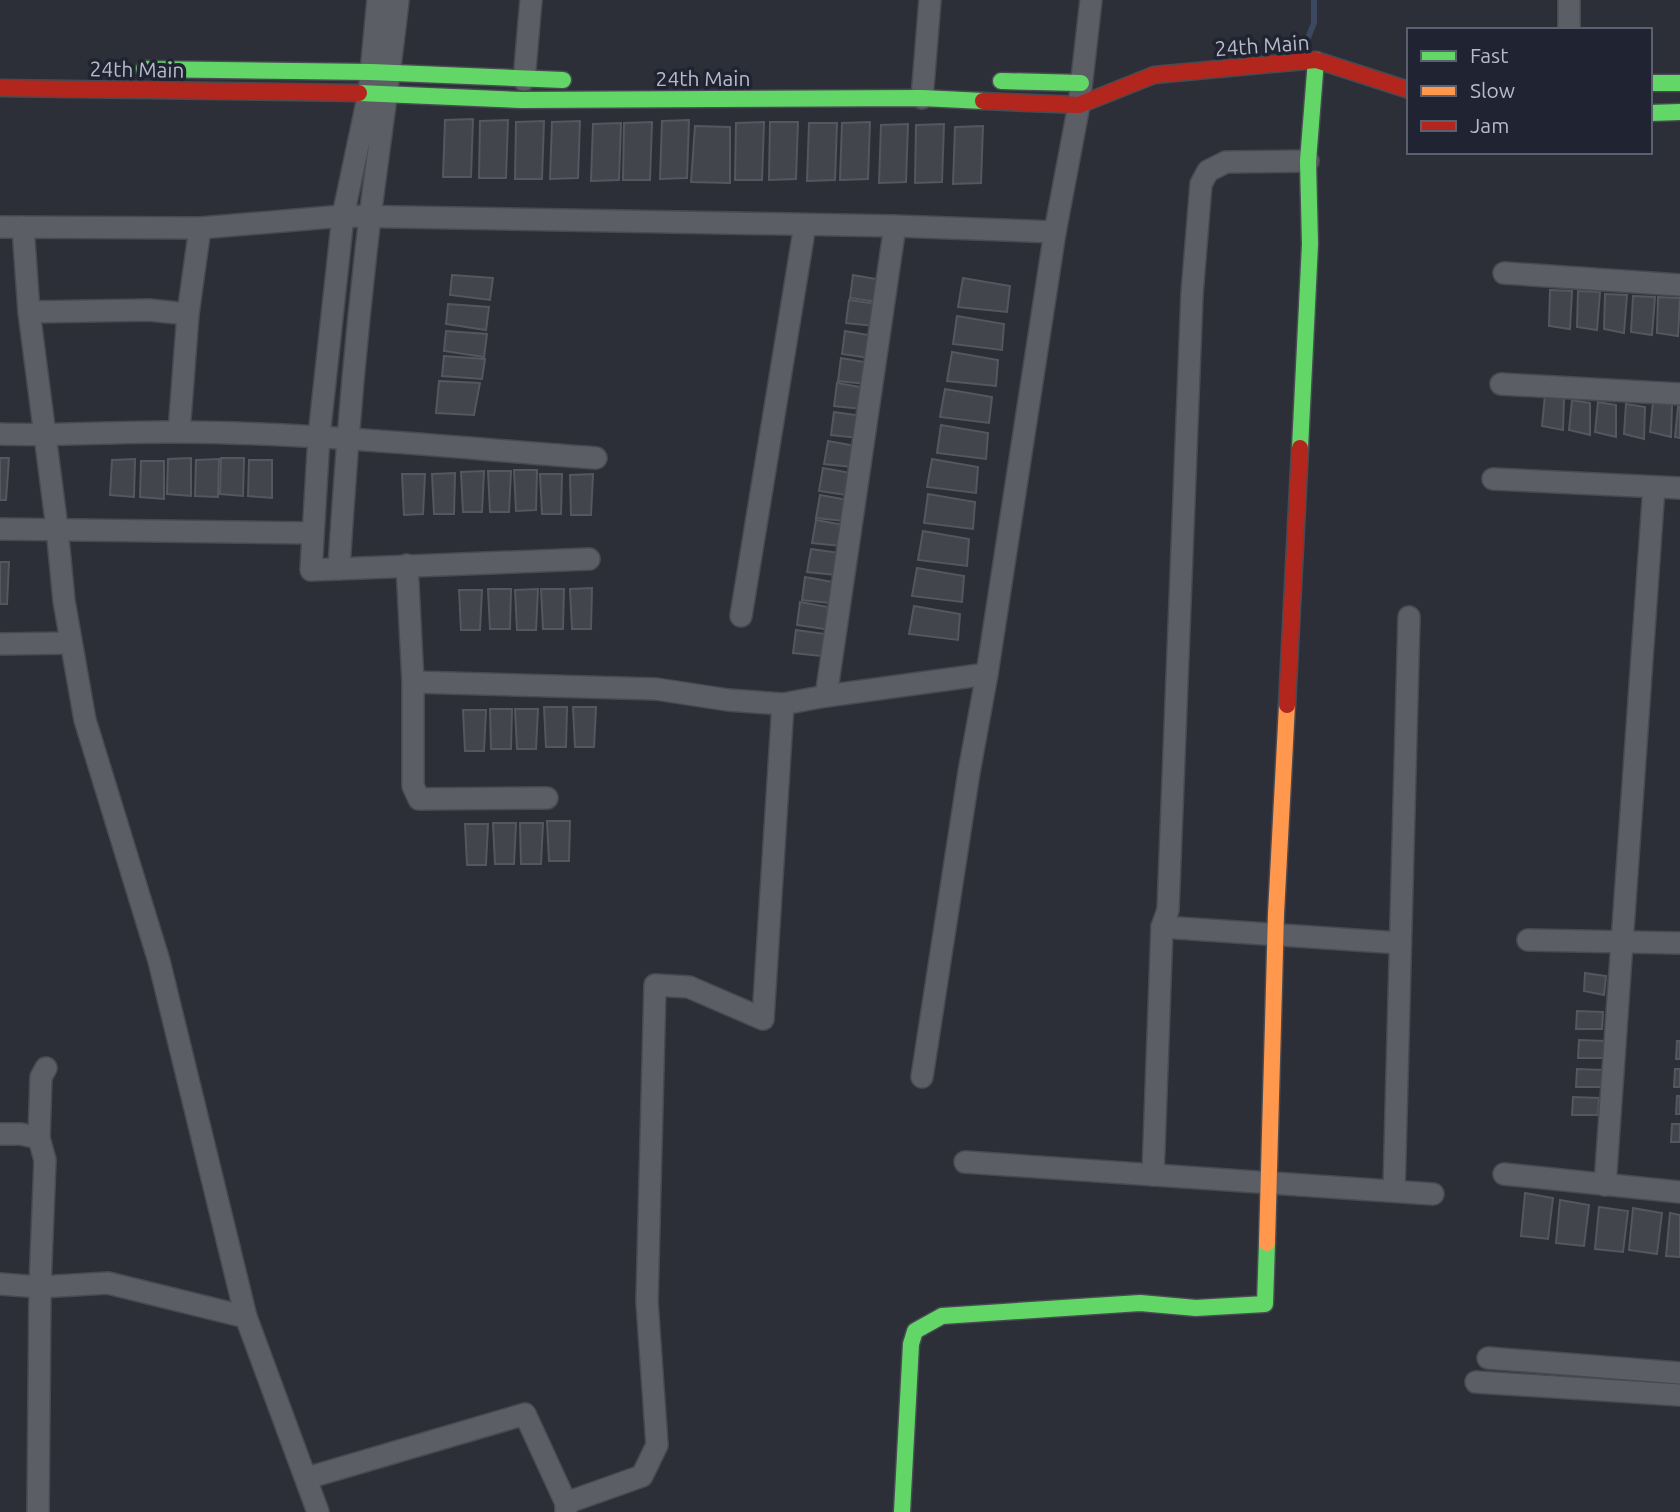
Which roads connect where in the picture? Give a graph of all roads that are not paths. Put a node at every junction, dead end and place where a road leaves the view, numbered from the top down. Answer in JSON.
{"nodes":[{"id":1,"x":377,"y":0,"type":"edge"},
{"id":2,"x":398,"y":0,"type":"edge"},
{"id":3,"x":531,"y":0,"type":"edge"},
{"id":4,"x":930,"y":0,"type":"edge"},
{"id":5,"x":1091,"y":0,"type":"edge"},
{"id":6,"x":1569,"y":0,"type":"edge"},
{"id":7,"x":1569,"y":28,"type":"edge"},
{"id":8,"x":1316,"y":61,"type":"junction"},
{"id":9,"x":124,"y":69,"type":"dead end"},
{"id":10,"x":524,"y":80,"type":"junction"},
{"id":11,"x":579,"y":80,"type":"dead end"},
{"id":12,"x":990,"y":81,"type":"dead end"},
{"id":13,"x":379,"y":83,"type":"junction"},
{"id":14,"x":1082,"y":83,"type":"junction"},
{"id":15,"x":1652,"y":83,"type":"edge"},
{"id":16,"x":1680,"y":83,"type":"edge"},
{"id":17,"x":924,"y":84,"type":"junction"},
{"id":18,"x":1405,"y":87,"type":"edge"},
{"id":19,"x":0,"y":88,"type":"edge"},
{"id":20,"x":1079,"y":105,"type":"junction"},
{"id":21,"x":1652,"y":113,"type":"edge"},
{"id":22,"x":1680,"y":113,"type":"edge"},
{"id":23,"x":1308,"y":161,"type":"junction"},
{"id":24,"x":343,"y":216,"type":"junction"},
{"id":25,"x":370,"y":217,"type":"junction"},
{"id":26,"x":805,"y":225,"type":"junction"},
{"id":27,"x":895,"y":226,"type":"junction"},
{"id":28,"x":0,"y":227,"type":"edge"},
{"id":29,"x":23,"y":227,"type":"junction"},
{"id":30,"x":200,"y":228,"type":"junction"},
{"id":31,"x":1055,"y":232,"type":"junction"},
{"id":32,"x":1504,"y":273,"type":"dead end"},
{"id":33,"x":1680,"y":285,"type":"edge"},
{"id":34,"x":29,"y":312,"type":"junction"},
{"id":35,"x":188,"y":314,"type":"junction"},
{"id":36,"x":1501,"y":384,"type":"dead end"},
{"id":37,"x":1680,"y":394,"type":"edge"},
{"id":38,"x":179,"y":432,"type":"junction"},
{"id":39,"x":0,"y":434,"type":"edge"},
{"id":40,"x":43,"y":435,"type":"junction"},
{"id":41,"x":319,"y":436,"type":"junction"},
{"id":42,"x":346,"y":440,"type":"junction"},
{"id":43,"x":596,"y":458,"type":"dead end"},
{"id":44,"x":1493,"y":479,"type":"dead end"},
{"id":45,"x":1654,"y":487,"type":"junction"},
{"id":46,"x":1680,"y":488,"type":"edge"},
{"id":47,"x":57,"y":528,"type":"junction"},
{"id":48,"x":0,"y":529,"type":"edge"},
{"id":49,"x":313,"y":533,"type":"junction"},
{"id":50,"x":589,"y":559,"type":"dead end"},
{"id":51,"x":407,"y":565,"type":"junction"},
{"id":52,"x":338,"y":569,"type":"junction"},
{"id":53,"x":741,"y":616,"type":"dead end"},
{"id":54,"x":1409,"y":617,"type":"dead end"},
{"id":55,"x":71,"y":643,"type":"junction"},
{"id":56,"x":0,"y":644,"type":"edge"},
{"id":57,"x":987,"y":674,"type":"junction"},
{"id":58,"x":413,"y":682,"type":"junction"},
{"id":59,"x":825,"y":695,"type":"junction"},
{"id":60,"x":783,"y":704,"type":"junction"},
{"id":61,"x":547,"y":798,"type":"dead end"},
{"id":62,"x":1162,"y":927,"type":"junction"},
{"id":63,"x":1275,"y":934,"type":"junction"},
{"id":64,"x":1528,"y":940,"type":"dead end"},
{"id":65,"x":1624,"y":942,"type":"junction"},
{"id":66,"x":1400,"y":943,"type":"junction"},
{"id":67,"x":1680,"y":943,"type":"edge"},
{"id":68,"x":46,"y":1068,"type":"dead end"},
{"id":69,"x":922,"y":1077,"type":"dead end"},
{"id":70,"x":0,"y":1134,"type":"edge"},
{"id":71,"x":39,"y":1138,"type":"junction"},
{"id":72,"x":965,"y":1162,"type":"dead end"},
{"id":73,"x":1504,"y":1174,"type":"dead end"},
{"id":74,"x":1153,"y":1175,"type":"junction"},
{"id":75,"x":1268,"y":1183,"type":"junction"},
{"id":76,"x":1605,"y":1185,"type":"junction"},
{"id":77,"x":1394,"y":1191,"type":"junction"},
{"id":78,"x":1680,"y":1192,"type":"edge"},
{"id":79,"x":1433,"y":1194,"type":"dead end"},
{"id":80,"x":0,"y":1284,"type":"edge"},
{"id":81,"x":40,"y":1287,"type":"junction"},
{"id":82,"x":246,"y":1317,"type":"junction"},
{"id":83,"x":1488,"y":1358,"type":"dead end"},
{"id":84,"x":1680,"y":1373,"type":"edge"},
{"id":85,"x":1476,"y":1382,"type":"dead end"},
{"id":86,"x":1680,"y":1395,"type":"edge"},
{"id":87,"x":307,"y":1478,"type":"junction"},
{"id":88,"x":566,"y":1507,"type":"edge"},
{"id":89,"x":38,"y":1512,"type":"edge"},
{"id":90,"x":318,"y":1512,"type":"edge"},
{"id":91,"x":902,"y":1512,"type":"edge"}],
"edges":[{"from":1,"to":13,"type":"street"},
{"from":2,"to":13,"type":"street"},
{"from":3,"to":10,"type":"street"},
{"from":4,"to":17,"type":"street"},
{"from":5,"to":14,"type":"street"},
{"from":6,"to":7,"type":"street"},
{"from":8,"to":18,"type":"street","name":"24th Main"},
{"from":8,"to":20,"type":"street","name":"24th Main"},
{"from":8,"to":23,"type":"street"},
{"from":9,"to":13,"type":"street"},
{"from":10,"to":11,"type":"street"},
{"from":10,"to":13,"type":"street"},
{"from":12,"to":14,"type":"street"},
{"from":13,"to":17,"type":"street","name":"24th Main"},
{"from":13,"to":19,"type":"street","name":"24th Main"},
{"from":13,"to":24,"type":"street"},
{"from":13,"to":25,"type":"street"},
{"from":14,"to":20,"type":"street"},
{"from":15,"to":16,"type":"street"},
{"from":17,"to":20,"type":"street","name":"24th Main"},
{"from":20,"to":31,"type":"street"},
{"from":21,"to":22,"type":"street"},
{"from":23,"to":62,"type":"street"},
{"from":23,"to":63,"type":"street"},
{"from":24,"to":25,"type":"street"},
{"from":24,"to":30,"type":"street"},
{"from":24,"to":41,"type":"street"},
{"from":25,"to":26,"type":"street"},
{"from":25,"to":42,"type":"street"},
{"from":26,"to":27,"type":"street"},
{"from":26,"to":53,"type":"street"},
{"from":27,"to":31,"type":"street"},
{"from":27,"to":59,"type":"street"},
{"from":28,"to":29,"type":"street"},
{"from":29,"to":30,"type":"street"},
{"from":29,"to":34,"type":"street"},
{"from":30,"to":35,"type":"street"},
{"from":31,"to":57,"type":"street"},
{"from":32,"to":33,"type":"street"},
{"from":34,"to":35,"type":"street"},
{"from":34,"to":40,"type":"street"},
{"from":35,"to":38,"type":"street"},
{"from":36,"to":37,"type":"street"},
{"from":38,"to":40,"type":"street"},
{"from":38,"to":41,"type":"street"},
{"from":39,"to":40,"type":"street"},
{"from":40,"to":47,"type":"street"},
{"from":41,"to":42,"type":"street"},
{"from":41,"to":49,"type":"street"},
{"from":42,"to":43,"type":"street"},
{"from":42,"to":52,"type":"street"},
{"from":44,"to":45,"type":"street"},
{"from":45,"to":46,"type":"street"},
{"from":45,"to":65,"type":"street"},
{"from":47,"to":48,"type":"street"},
{"from":47,"to":49,"type":"street"},
{"from":47,"to":55,"type":"street"},
{"from":49,"to":52,"type":"street"},
{"from":50,"to":51,"type":"street"},
{"from":51,"to":52,"type":"street"},
{"from":51,"to":58,"type":"street"},
{"from":54,"to":66,"type":"street"},
{"from":55,"to":56,"type":"street"},
{"from":55,"to":82,"type":"street"},
{"from":57,"to":59,"type":"street"},
{"from":57,"to":69,"type":"street"},
{"from":58,"to":60,"type":"street"},
{"from":58,"to":61,"type":"street"},
{"from":59,"to":60,"type":"street"},
{"from":60,"to":88,"type":"street"},
{"from":62,"to":63,"type":"street"},
{"from":62,"to":74,"type":"street"},
{"from":63,"to":66,"type":"street"},
{"from":63,"to":75,"type":"street"},
{"from":64,"to":65,"type":"street"},
{"from":65,"to":67,"type":"street"},
{"from":65,"to":76,"type":"street"},
{"from":66,"to":77,"type":"street"},
{"from":68,"to":71,"type":"street"},
{"from":70,"to":71,"type":"street"},
{"from":71,"to":81,"type":"street"},
{"from":72,"to":74,"type":"street"},
{"from":73,"to":76,"type":"street"},
{"from":74,"to":75,"type":"street"},
{"from":75,"to":77,"type":"street"},
{"from":75,"to":91,"type":"street"},
{"from":76,"to":78,"type":"street"},
{"from":77,"to":79,"type":"street"},
{"from":80,"to":81,"type":"street"},
{"from":81,"to":82,"type":"street"},
{"from":81,"to":89,"type":"street"},
{"from":82,"to":87,"type":"street"},
{"from":83,"to":84,"type":"street"},
{"from":85,"to":86,"type":"street"},
{"from":87,"to":88,"type":"street"},
{"from":87,"to":90,"type":"street"}]}
